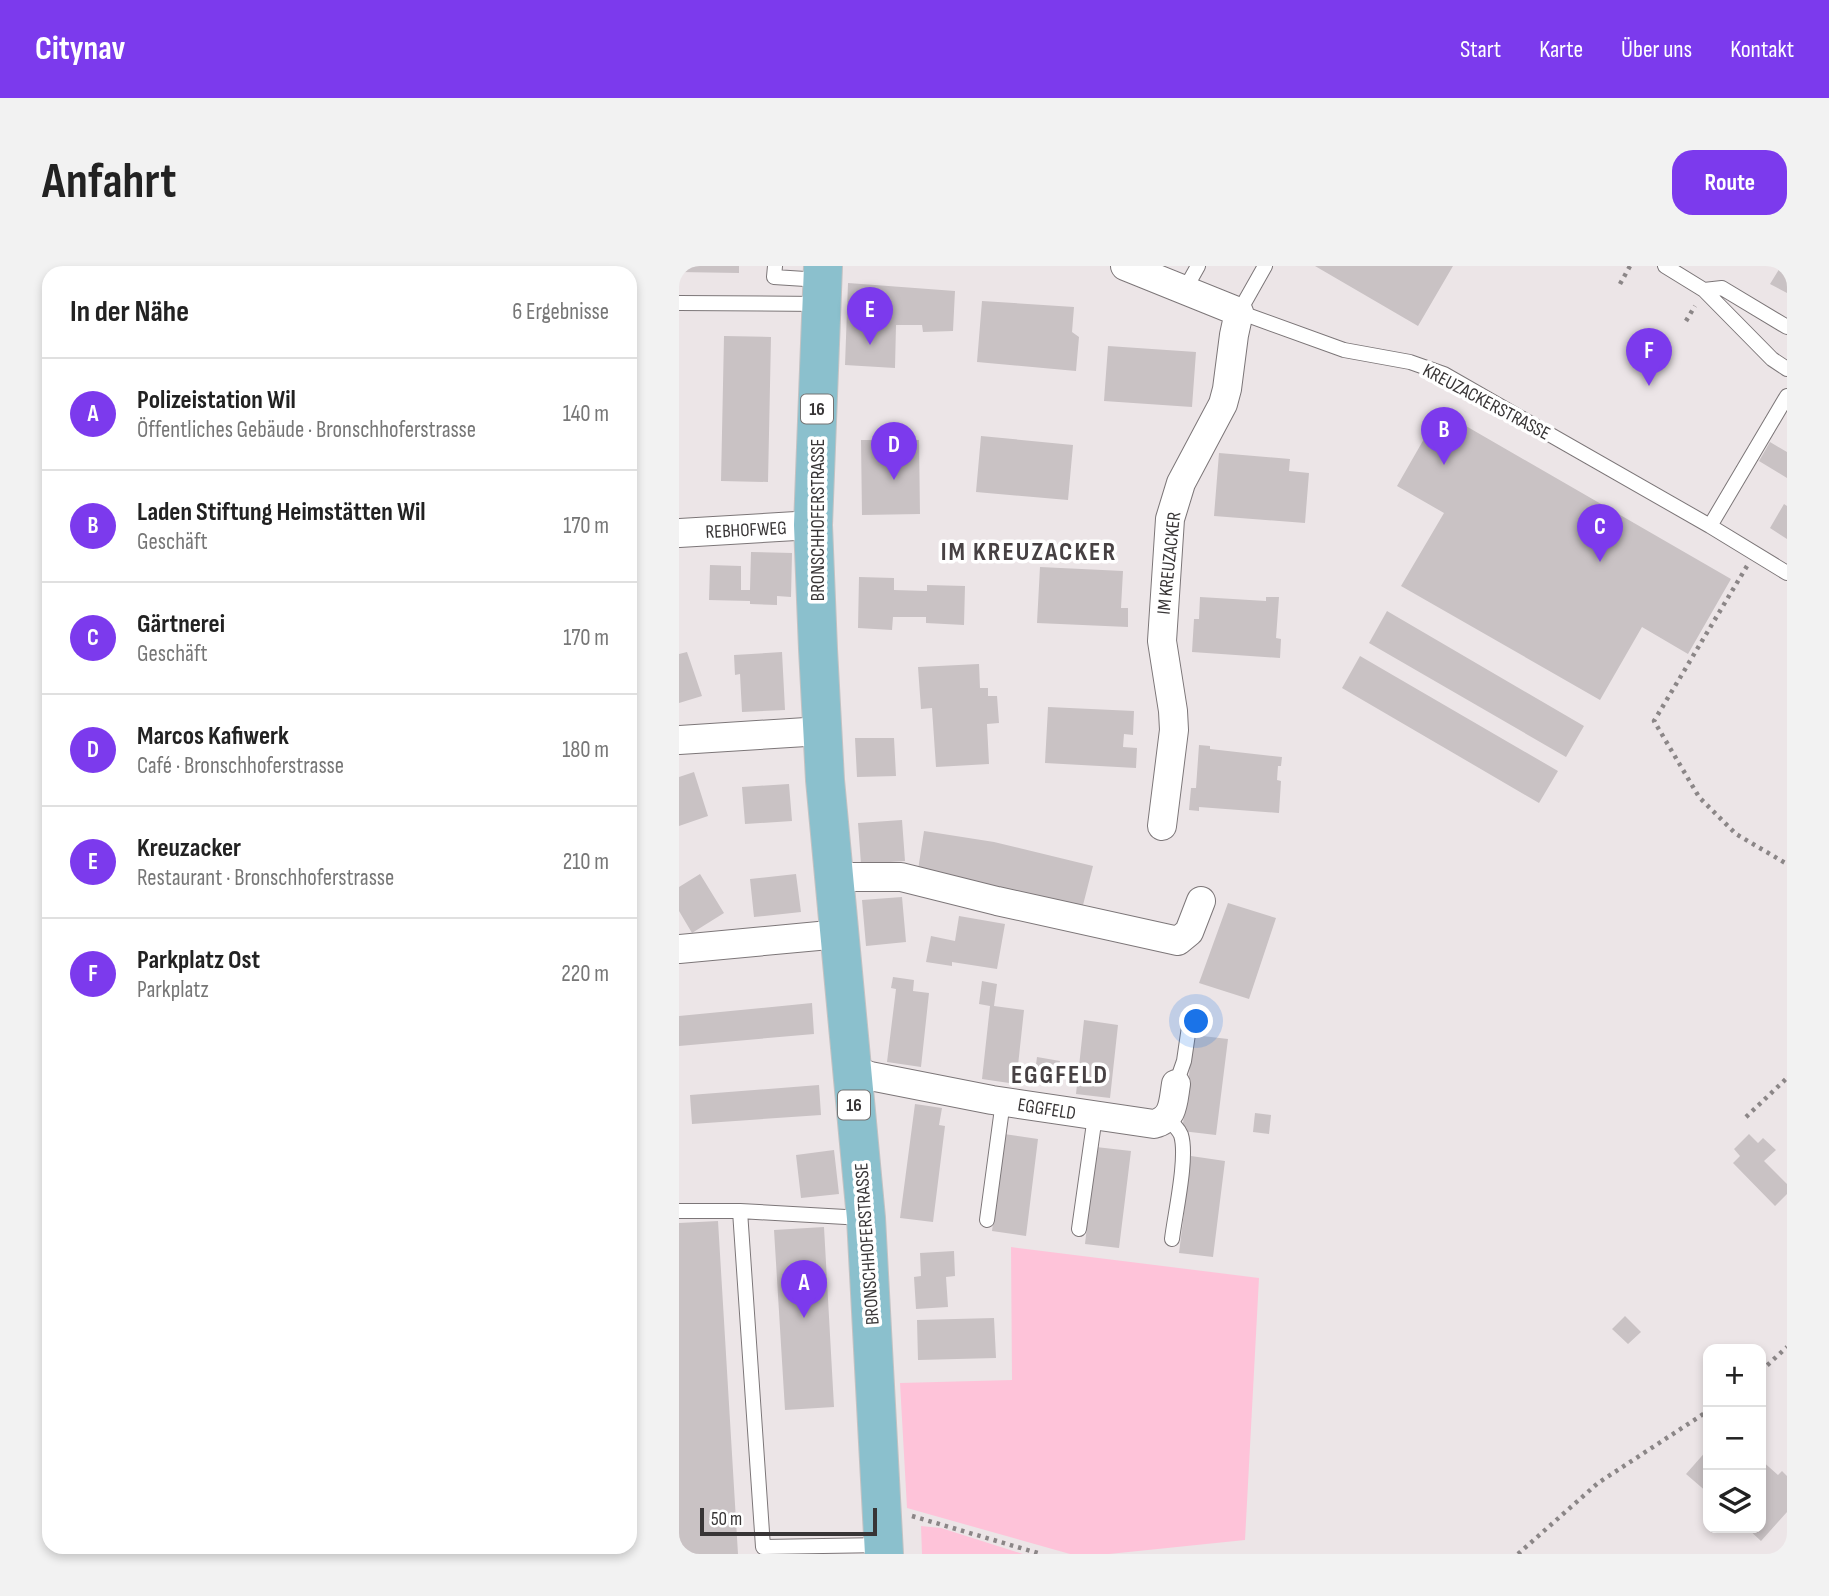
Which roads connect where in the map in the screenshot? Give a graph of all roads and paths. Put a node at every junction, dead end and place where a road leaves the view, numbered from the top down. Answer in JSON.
{"nodes":[{"id":1,"x":775,"y":266,"type":"edge"},
{"id":2,"x":1125,"y":266,"type":"edge"},
{"id":3,"x":1198,"y":266,"type":"edge"},
{"id":4,"x":1265,"y":266,"type":"edge"},
{"id":5,"x":1630,"y":266,"type":"edge"},
{"id":6,"x":1665,"y":266,"type":"edge"},
{"id":7,"x":823,"y":284,"type":"edge"},
{"id":8,"x":1621,"y":284,"type":"dead end"},
{"id":9,"x":1704,"y":290,"type":"junction"},
{"id":10,"x":1184,"y":291,"type":"junction"},
{"id":11,"x":679,"y":303,"type":"edge"},
{"id":12,"x":1239,"y":312,"type":"junction"},
{"id":13,"x":1787,"y":327,"type":"edge"},
{"id":14,"x":1787,"y":369,"type":"edge"},
{"id":15,"x":1787,"y":396,"type":"edge"},
{"id":16,"x":813,"y":525,"type":"junction"},
{"id":17,"x":1710,"y":526,"type":"junction"},
{"id":18,"x":679,"y":533,"type":"edge"},
{"id":19,"x":1755,"y":553,"type":"junction"},
{"id":20,"x":1787,"y":573,"type":"edge"},
{"id":21,"x":822,"y":731,"type":"junction"},
{"id":22,"x":679,"y":740,"type":"edge"},
{"id":23,"x":1162,"y":826,"type":"dead end"},
{"id":24,"x":1787,"y":864,"type":"edge"},
{"id":25,"x":834,"y":877,"type":"junction"},
{"id":26,"x":1201,"y":901,"type":"dead end"},
{"id":27,"x":839,"y":934,"type":"junction"},
{"id":28,"x":679,"y":949,"type":"edge"},
{"id":29,"x":1190,"y":1020,"type":"dead end"},
{"id":30,"x":852,"y":1069,"type":"junction"},
{"id":31,"x":1787,"y":1078,"type":"edge"},
{"id":32,"x":1176,"y":1084,"type":"joint"},
{"id":33,"x":1003,"y":1101,"type":"junction"},
{"id":34,"x":1095,"y":1116,"type":"junction"},
{"id":35,"x":1746,"y":1118,"type":"dead end"},
{"id":36,"x":1167,"y":1119,"type":"junction"},
{"id":37,"x":679,"y":1211,"type":"edge"},
{"id":38,"x":740,"y":1211,"type":"junction"},
{"id":39,"x":866,"y":1218,"type":"junction"},
{"id":40,"x":987,"y":1220,"type":"dead end"},
{"id":41,"x":1079,"y":1229,"type":"dead end"},
{"id":42,"x":1172,"y":1239,"type":"dead end"},
{"id":43,"x":1787,"y":1347,"type":"edge"},
{"id":44,"x":1766,"y":1366,"type":"edge"},
{"id":45,"x":1703,"y":1414,"type":"edge"},
{"id":46,"x":890,"y":1538,"type":"edge"},
{"id":47,"x":1041,"y":1554,"type":"edge"},
{"id":48,"x":1518,"y":1554,"type":"edge"}],
"edges":[{"from":1,"to":7,"type":"lane"},
{"from":2,"to":10,"type":"street","name":"KREUZACKERSTRASSE"},
{"from":3,"to":10,"type":"lane"},
{"from":4,"to":12,"type":"lane"},
{"from":5,"to":8,"type":"path"},
{"from":6,"to":9,"type":"lane"},
{"from":7,"to":11,"type":"lane"},
{"from":7,"to":16,"type":"main road","name":"BRONSCHHOFERSTRASSE","number":"16"},
{"from":9,"to":13,"type":"lane"},
{"from":9,"to":14,"type":"lane"},
{"from":10,"to":12,"type":"street","name":"KREUZACKERSTRASSE"},
{"from":12,"to":17,"type":"lane","name":"KREUZACKERSTRASSE"},
{"from":12,"to":23,"type":"street","name":"IM KREUZACKER"},
{"from":15,"to":17,"type":"lane"},
{"from":16,"to":18,"type":"street","name":"REBHOFWEG"},
{"from":16,"to":21,"type":"main road","name":"BRONSCHHOFERSTRASSE","number":"16"},
{"from":17,"to":19,"type":"lane","name":"KREUZACKERSTRASSE"},
{"from":19,"to":20,"type":"lane","name":"KREUZACKERSTRASSE"},
{"from":19,"to":24,"type":"path"},
{"from":21,"to":22,"type":"street"},
{"from":21,"to":25,"type":"main road","name":"BRONSCHHOFERSTRASSE","number":"16"},
{"from":25,"to":26,"type":"street"},
{"from":25,"to":27,"type":"main road","name":"BRONSCHHOFERSTRASSE","number":"16"},
{"from":27,"to":28,"type":"street"},
{"from":27,"to":30,"type":"main road","name":"BRONSCHHOFERSTRASSE","number":"16"},
{"from":29,"to":32,"type":"lane"},
{"from":30,"to":33,"type":"street","name":"EGGFELD"},
{"from":30,"to":39,"type":"main road","name":"BRONSCHHOFERSTRASSE","number":"16"},
{"from":31,"to":35,"type":"path"},
{"from":32,"to":36,"type":"street"},
{"from":33,"to":34,"type":"street","name":"EGGFELD"},
{"from":33,"to":40,"type":"lane"},
{"from":34,"to":36,"type":"street","name":"EGGFELD"},
{"from":34,"to":41,"type":"lane"},
{"from":36,"to":42,"type":"lane"},
{"from":37,"to":38,"type":"lane"},
{"from":38,"to":39,"type":"lane"},
{"from":38,"to":46,"type":"lane"},
{"from":39,"to":46,"type":"main road","name":"BRONSCHHOFERSTRASSE","number":"16"},
{"from":43,"to":44,"type":"path"},
{"from":45,"to":48,"type":"path"},
{"from":46,"to":47,"type":"path"}]}
